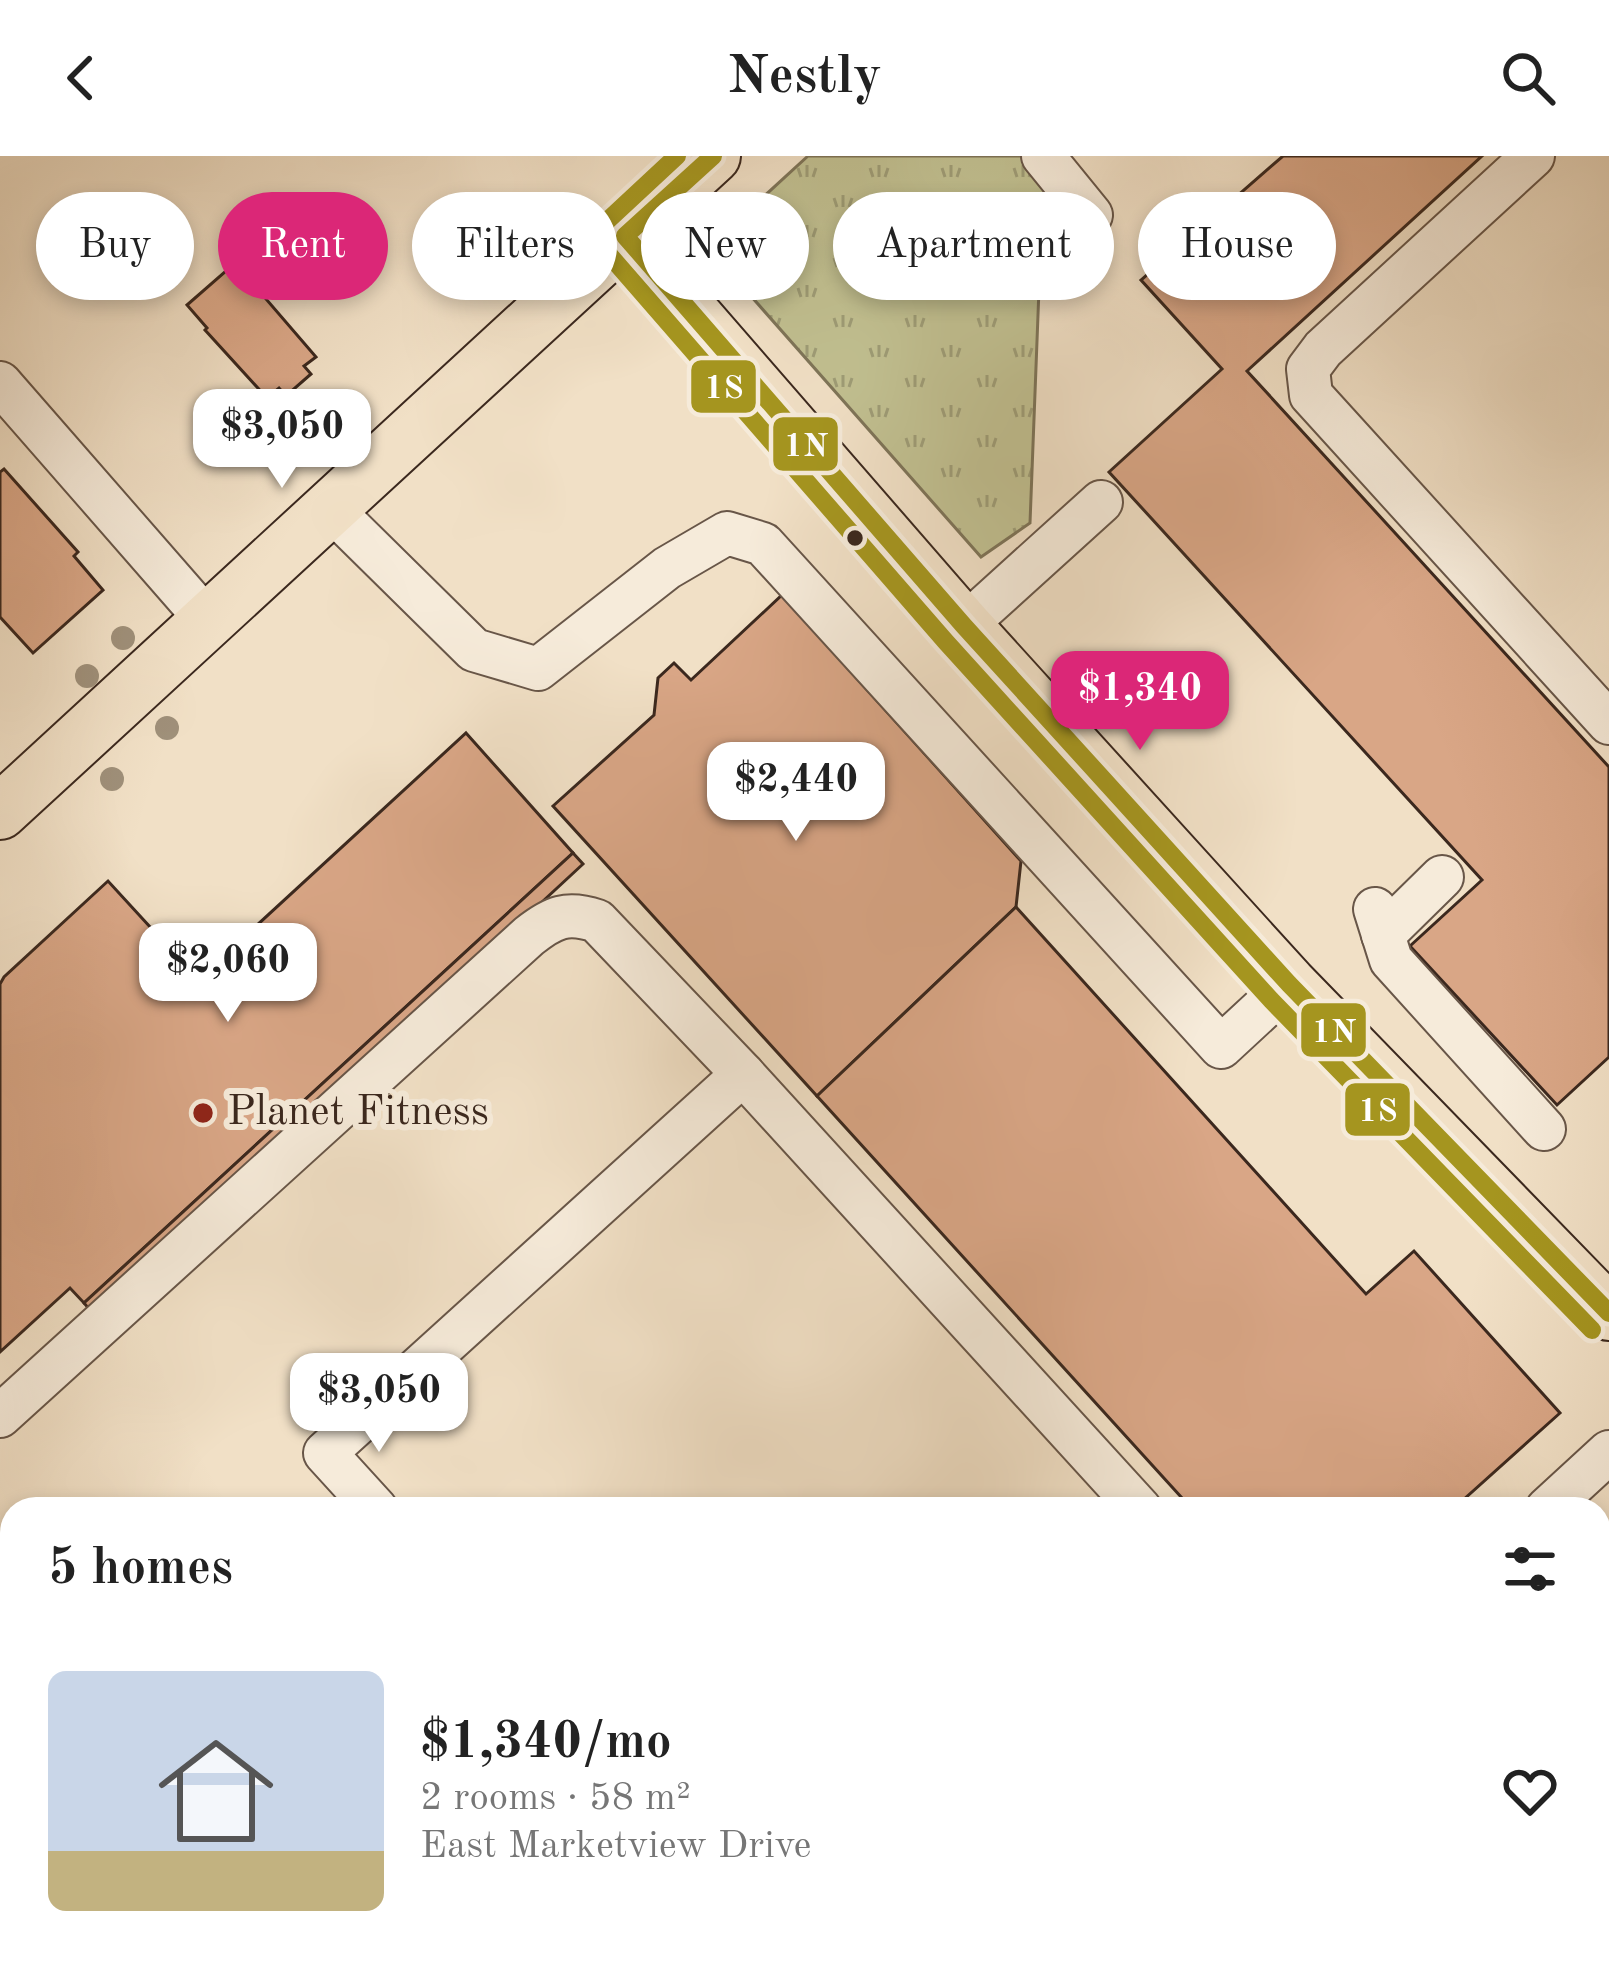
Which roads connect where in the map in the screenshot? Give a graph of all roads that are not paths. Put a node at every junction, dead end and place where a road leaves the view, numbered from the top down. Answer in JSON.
{"nodes":[{"id":1,"x":713,"y":156,"type":"edge"},
{"id":2,"x":1043,"y":156,"type":"edge"},
{"id":3,"x":1533,"y":156,"type":"edge"},
{"id":4,"x":1072,"y":192,"type":"edge"},
{"id":5,"x":625,"y":236,"type":"junction"},
{"id":6,"x":0,"y":383,"type":"edge"},
{"id":7,"x":1101,"y":502,"type":"dead end"},
{"id":8,"x":330,"y":508,"type":"junction"},
{"id":9,"x":207,"y":620,"type":"junction"},
{"id":10,"x":964,"y":626,"type":"junction"},
{"id":11,"x":1609,"y":723,"type":"edge"},
{"id":12,"x":0,"y":812,"type":"edge"},
{"id":13,"x":1442,"y":877,"type":"dead end"},
{"id":14,"x":1289,"y":984,"type":"junction"},
{"id":15,"x":743,"y":1074,"type":"junction"},
{"id":16,"x":1544,"y":1129,"type":"dead end"},
{"id":17,"x":1609,"y":1313,"type":"edge"},
{"id":18,"x":0,"y":1416,"type":"edge"},
{"id":19,"x":1600,"y":1465,"type":"edge"},
{"id":20,"x":365,"y":1497,"type":"edge"},
{"id":21,"x":1129,"y":1497,"type":"edge"},
{"id":22,"x":1561,"y":1497,"type":"edge"}],
"edges":[{"from":1,"to":5,"type":"main road"},
{"from":2,"to":4,"type":"street"},
{"from":3,"to":11,"type":"street"},
{"from":5,"to":8,"type":"main road"},
{"from":5,"to":10,"type":"main road"},
{"from":6,"to":9,"type":"street"},
{"from":7,"to":10,"type":"street"},
{"from":8,"to":9,"type":"main road"},
{"from":8,"to":14,"type":"street"},
{"from":9,"to":12,"type":"main road"},
{"from":10,"to":14,"type":"main road"},
{"from":13,"to":16,"type":"street"},
{"from":14,"to":17,"type":"main road"},
{"from":15,"to":18,"type":"street"},
{"from":15,"to":20,"type":"street"},
{"from":15,"to":21,"type":"street"},
{"from":19,"to":22,"type":"street"}]}
